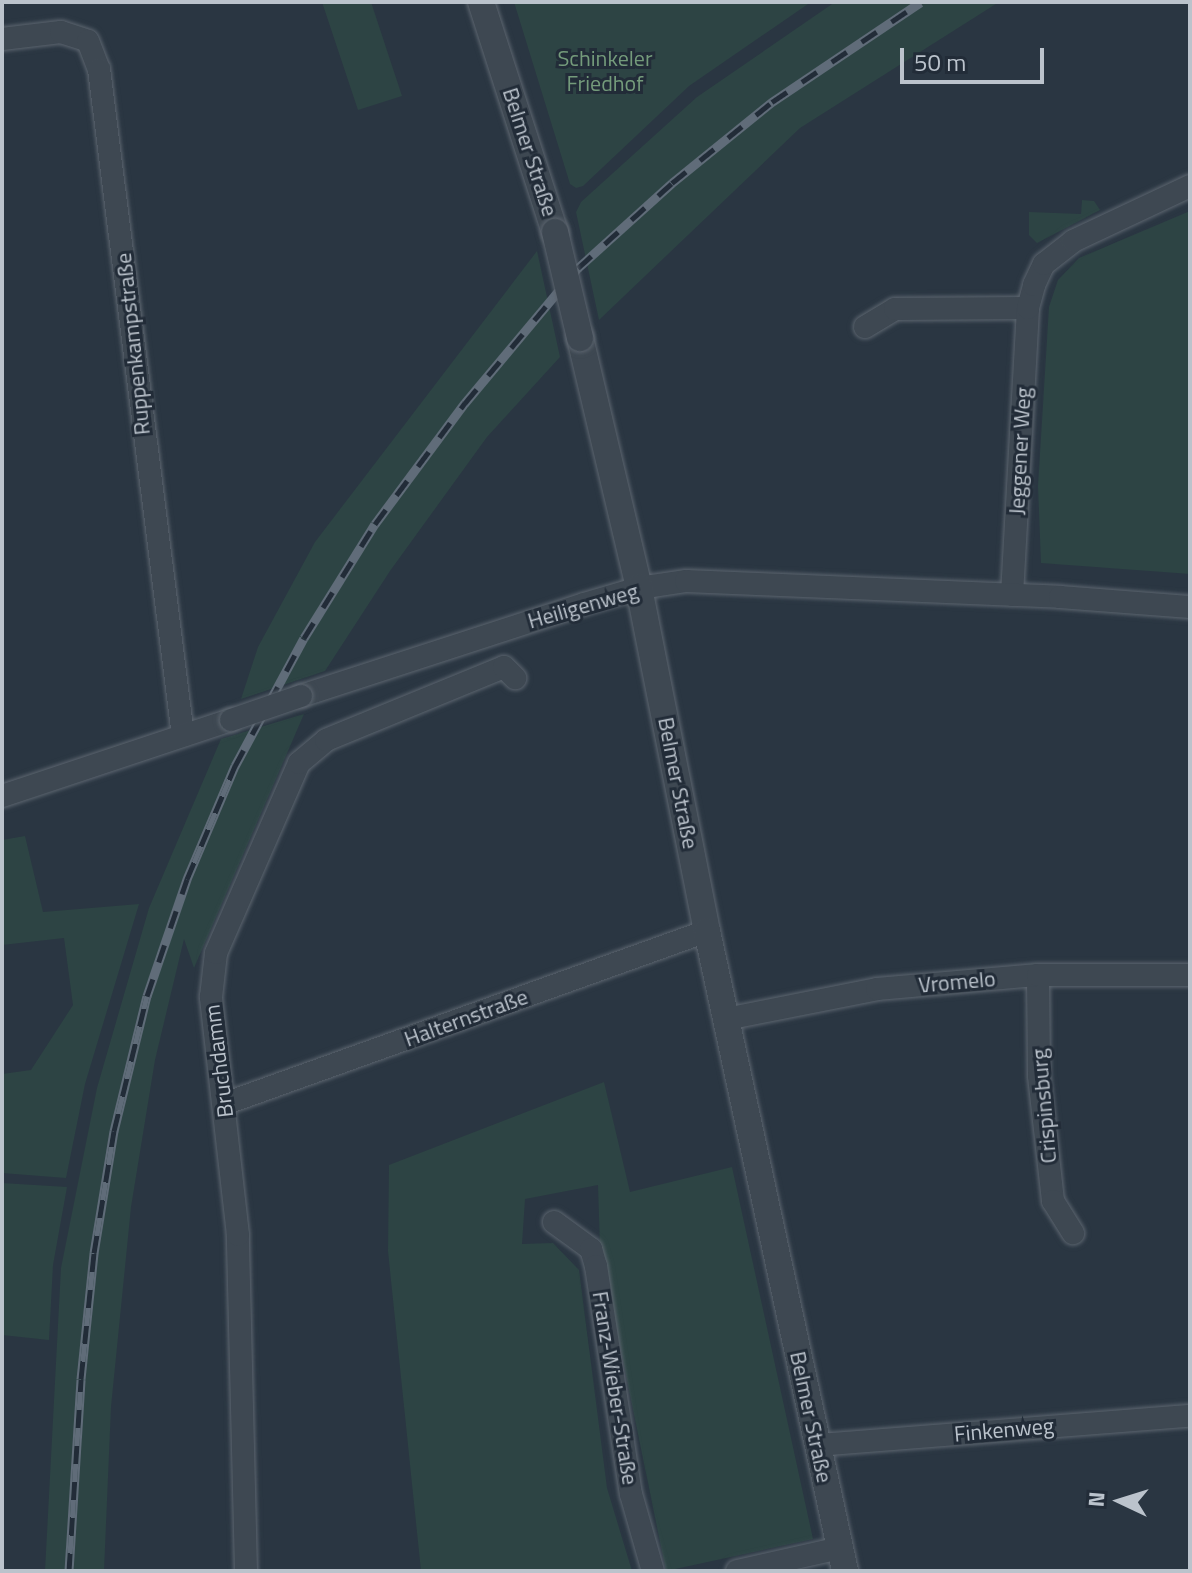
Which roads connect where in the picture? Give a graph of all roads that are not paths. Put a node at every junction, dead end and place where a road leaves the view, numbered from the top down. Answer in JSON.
{"nodes":[{"id":1,"x":481,"y":2,"type":"edge"},
{"id":2,"x":2,"y":39,"type":"edge"},
{"id":3,"x":1190,"y":186,"type":"edge"},
{"id":4,"x":1028,"y":308,"type":"junction"},
{"id":5,"x":865,"y":327,"type":"dead end"},
{"id":6,"x":639,"y":588,"type":"junction"},
{"id":7,"x":1012,"y":595,"type":"junction"},
{"id":8,"x":1190,"y":607,"type":"edge"},
{"id":9,"x":515,"y":678,"type":"dead end"},
{"id":10,"x":183,"y":736,"type":"junction"},
{"id":11,"x":2,"y":796,"type":"edge"},
{"id":12,"x":707,"y":931,"type":"junction"},
{"id":13,"x":1038,"y":975,"type":"junction"},
{"id":14,"x":1190,"y":975,"type":"edge"},
{"id":15,"x":726,"y":1019,"type":"junction"},
{"id":16,"x":224,"y":1104,"type":"junction"},
{"id":17,"x":554,"y":1222,"type":"dead end"},
{"id":18,"x":1073,"y":1233,"type":"dead end"},
{"id":19,"x":1190,"y":1416,"type":"edge"},
{"id":20,"x":818,"y":1445,"type":"junction"},
{"id":21,"x":843,"y":1559,"type":"edge"},
{"id":22,"x":246,"y":1571,"type":"edge"},
{"id":23,"x":653,"y":1571,"type":"edge"},
{"id":24,"x":737,"y":1571,"type":"edge"}],
"edges":[{"from":1,"to":6,"type":"street","name":"Belmer Straße","bridge":true},
{"from":2,"to":10,"type":"street","name":"Ruppenkampstraße"},
{"from":3,"to":4,"type":"street","name":"Jeggener Weg"},
{"from":4,"to":5,"type":"street"},
{"from":4,"to":7,"type":"street","name":"Jeggener Weg"},
{"from":6,"to":7,"type":"street","name":"Heiligenweg"},
{"from":6,"to":10,"type":"street","name":"Heiligenweg","bridge":true},
{"from":6,"to":12,"type":"street","name":"Belmer Straße"},
{"from":7,"to":8,"type":"street","name":"Heiligenweg"},
{"from":9,"to":16,"type":"street","name":"Bruchdamm"},
{"from":10,"to":11,"type":"street","name":"Heiligenweg"},
{"from":12,"to":15,"type":"street","name":"Belmer Straße"},
{"from":12,"to":16,"type":"street","name":"Halternstraße"},
{"from":13,"to":14,"type":"street","name":"Vromelo"},
{"from":13,"to":15,"type":"street","name":"Vromelo"},
{"from":13,"to":18,"type":"street","name":"Crispinsburg"},
{"from":15,"to":20,"type":"street","name":"Belmer Straße"},
{"from":16,"to":22,"type":"street","name":"Bruchdamm"},
{"from":17,"to":23,"type":"street","name":"Franz-Wieber-Straße"},
{"from":19,"to":20,"type":"street","name":"Finkenweg"},
{"from":20,"to":21,"type":"street","name":"Belmer Straße"},
{"from":21,"to":24,"type":"street"}]}
